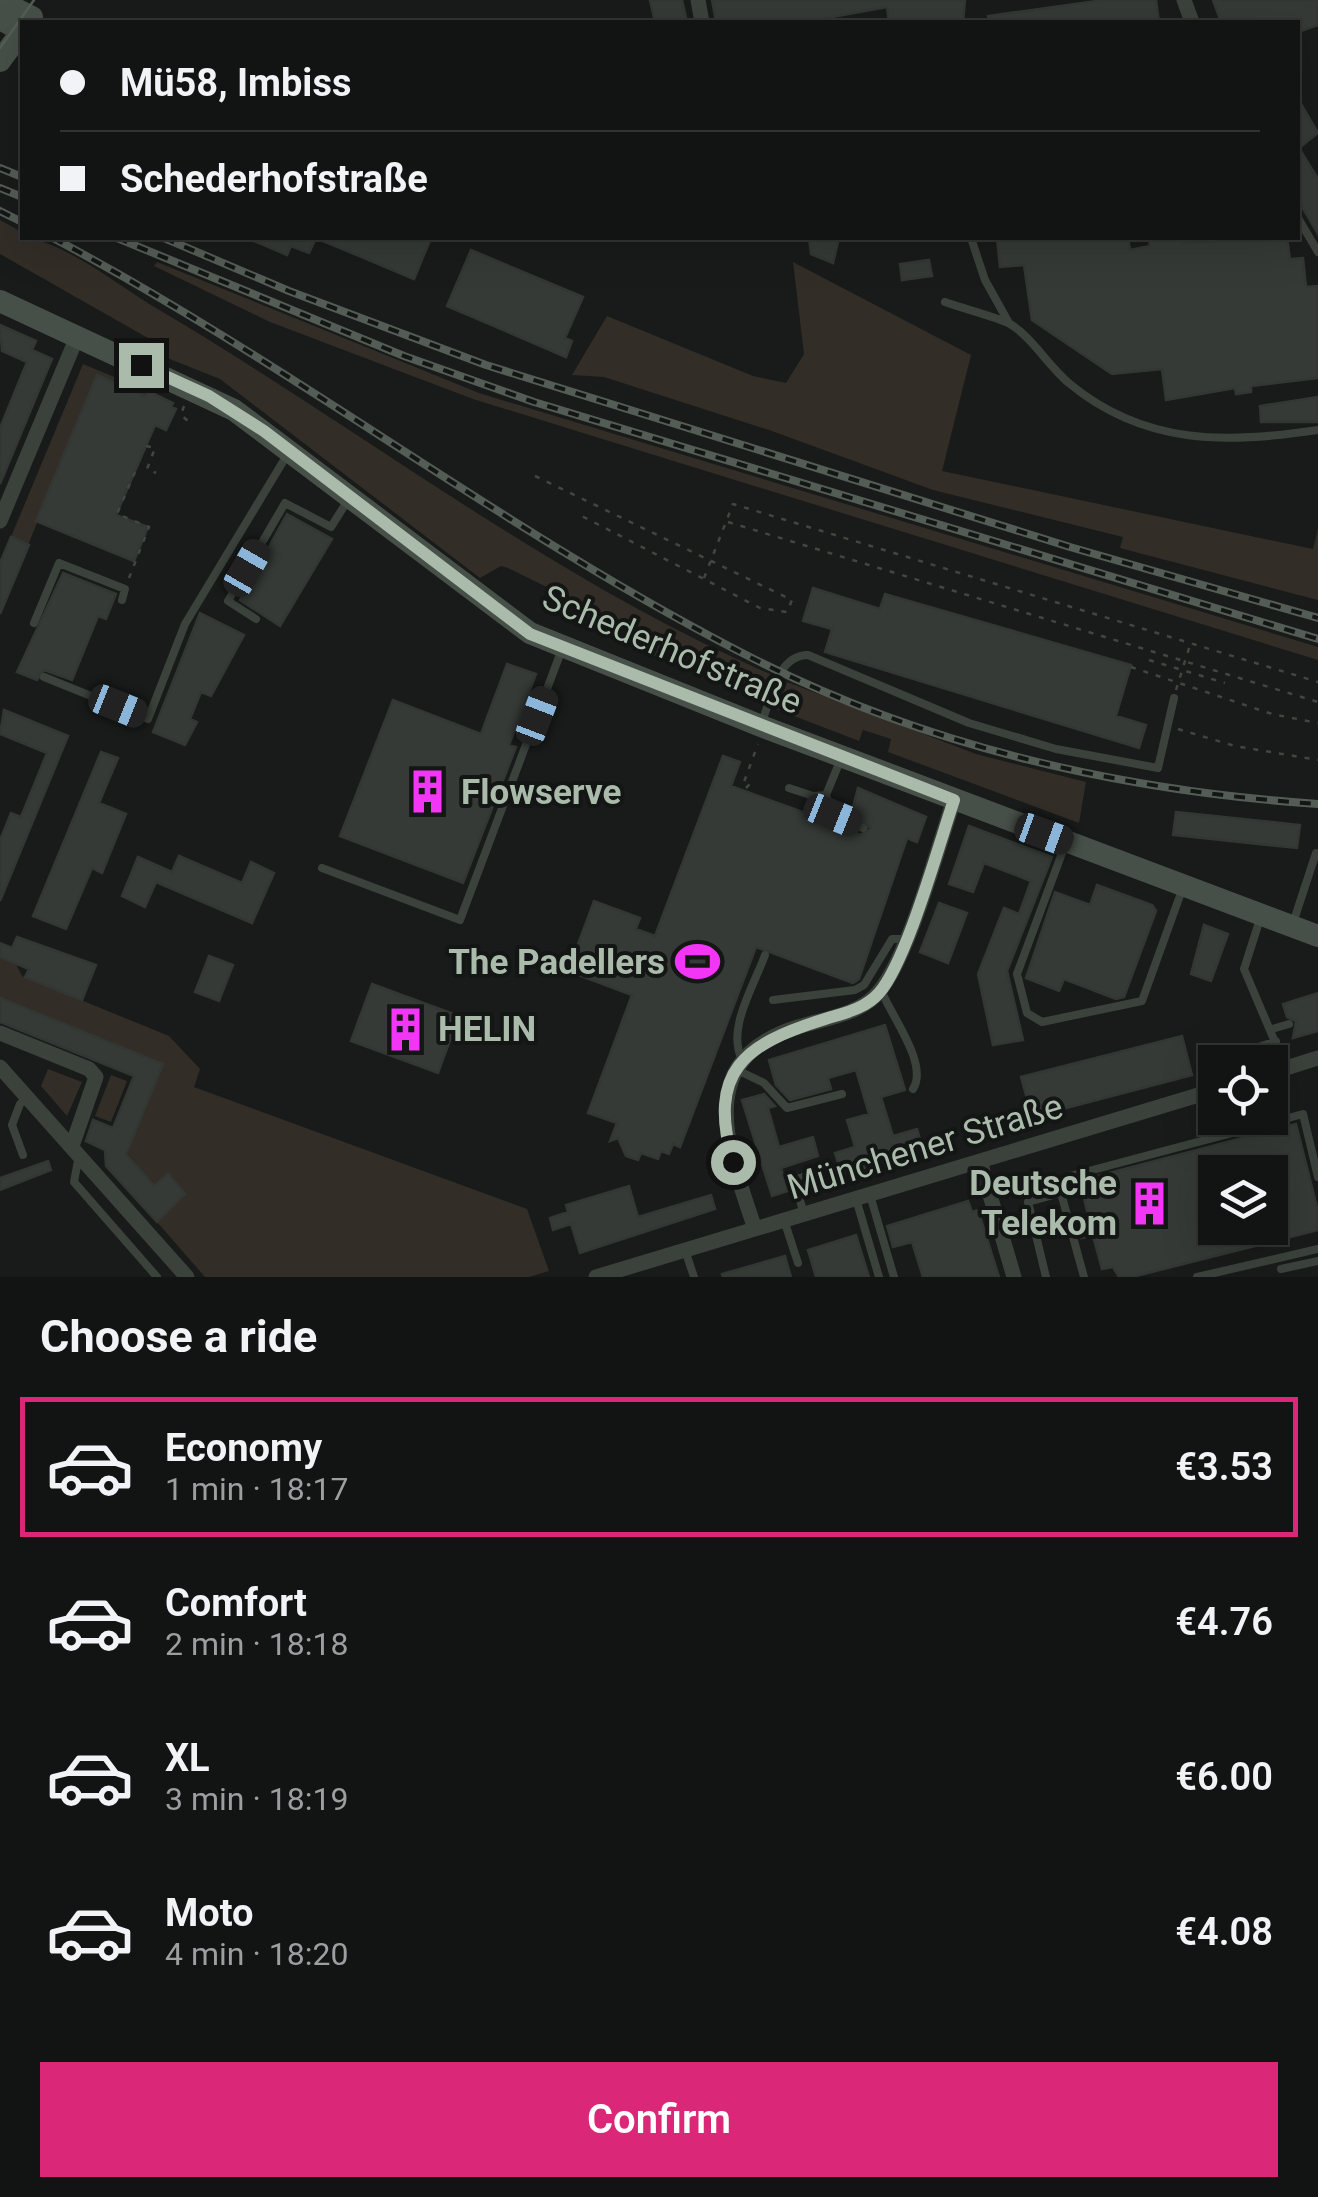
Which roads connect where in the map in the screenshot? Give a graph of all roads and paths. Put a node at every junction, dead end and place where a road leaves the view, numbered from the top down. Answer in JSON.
{"nodes":[{"id":1,"x":3,"y":7,"type":"edge"},
{"id":2,"x":27,"y":20,"type":"edge"},
{"id":3,"x":20,"y":36,"type":"edge"},
{"id":4,"x":0,"y":61,"type":"edge"},
{"id":5,"x":1300,"y":221,"type":"edge"},
{"id":6,"x":972,"y":240,"type":"edge"},
{"id":7,"x":1318,"y":252,"type":"edge"},
{"id":8,"x":0,"y":302,"type":"edge"},
{"id":9,"x":945,"y":302,"type":"dead end"},
{"id":10,"x":1009,"y":322,"type":"junction"},
{"id":11,"x":77,"y":337,"type":"junction"},
{"id":12,"x":184,"y":404,"type":"dead end"},
{"id":13,"x":188,"y":421,"type":"dead end"},
{"id":14,"x":1318,"y":430,"type":"edge"},
{"id":15,"x":146,"y":446,"type":"dead end"},
{"id":16,"x":290,"y":449,"type":"junction"},
{"id":17,"x":147,"y":468,"type":"junction"},
{"id":18,"x":156,"y":473,"type":"dead end"},
{"id":19,"x":536,"y":476,"type":"dead end"},
{"id":20,"x":350,"y":497,"type":"junction"},
{"id":21,"x":576,"y":513,"type":"dead end"},
{"id":22,"x":0,"y":520,"type":"edge"},
{"id":23,"x":728,"y":522,"type":"junction"},
{"id":24,"x":710,"y":564,"type":"junction"},
{"id":25,"x":132,"y":568,"type":"dead end"},
{"id":26,"x":704,"y":578,"type":"junction"},
{"id":27,"x":122,"y":600,"type":"dead end"},
{"id":28,"x":256,"y":619,"type":"dead end"},
{"id":29,"x":34,"y":623,"type":"dead end"},
{"id":30,"x":1190,"y":643,"type":"junction"},
{"id":31,"x":562,"y":648,"type":"junction"},
{"id":32,"x":1149,"y":660,"type":"dead end"},
{"id":33,"x":1185,"y":661,"type":"junction"},
{"id":34,"x":1130,"y":667,"type":"dead end"},
{"id":35,"x":1182,"y":670,"type":"junction"},
{"id":36,"x":44,"y":677,"type":"dead end"},
{"id":37,"x":1318,"y":682,"type":"edge"},
{"id":38,"x":1225,"y":683,"type":"dead end"},
{"id":39,"x":1178,"y":684,"type":"junction"},
{"id":40,"x":1174,"y":698,"type":"joint"},
{"id":41,"x":1318,"y":702,"type":"edge"},
{"id":42,"x":1318,"y":722,"type":"edge"},
{"id":43,"x":760,"y":726,"type":"junction"},
{"id":44,"x":1167,"y":726,"type":"junction"},
{"id":45,"x":753,"y":757,"type":"dead end"},
{"id":46,"x":842,"y":757,"type":"junction"},
{"id":47,"x":1318,"y":760,"type":"edge"},
{"id":48,"x":789,"y":788,"type":"dead end"},
{"id":49,"x":741,"y":790,"type":"dead end"},
{"id":50,"x":826,"y":795,"type":"junction"},
{"id":51,"x":954,"y":800,"type":"junction"},
{"id":52,"x":863,"y":828,"type":"dead end"},
{"id":53,"x":1066,"y":842,"type":"junction"},
{"id":54,"x":1316,"y":853,"type":"edge"},
{"id":55,"x":322,"y":868,"type":"dead end"},
{"id":56,"x":1183,"y":886,"type":"junction"},
{"id":57,"x":1262,"y":916,"type":"junction"},
{"id":58,"x":1292,"y":927,"type":"junction"},
{"id":59,"x":1318,"y":936,"type":"edge"},
{"id":60,"x":904,"y":939,"type":"junction"},
{"id":61,"x":765,"y":955,"type":"dead end"},
{"id":62,"x":881,"y":990,"type":"junction"},
{"id":63,"x":772,"y":1000,"type":"dead end"},
{"id":64,"x":1289,"y":1024,"type":"dead end"},
{"id":65,"x":1272,"y":1029,"type":"junction"},
{"id":66,"x":0,"y":1033,"type":"edge"},
{"id":67,"x":1276,"y":1041,"type":"junction"},
{"id":68,"x":1264,"y":1045,"type":"edge"},
{"id":69,"x":1276,"y":1045,"type":"edge"},
{"id":70,"x":1318,"y":1058,"type":"edge"},
{"id":71,"x":740,"y":1065,"type":"junction"},
{"id":72,"x":0,"y":1067,"type":"edge"},
{"id":73,"x":1288,"y":1068,"type":"edge"},
{"id":74,"x":913,"y":1088,"type":"dead end"},
{"id":75,"x":842,"y":1094,"type":"dead end"},
{"id":76,"x":1198,"y":1095,"type":"edge"},
{"id":77,"x":28,"y":1097,"type":"junction"},
{"id":78,"x":76,"y":1151,"type":"junction"},
{"id":79,"x":23,"y":1155,"type":"dead end"},
{"id":80,"x":980,"y":1161,"type":"junction"},
{"id":81,"x":806,"y":1176,"type":"dead end"},
{"id":82,"x":1318,"y":1177,"type":"edge"},
{"id":83,"x":1061,"y":1194,"type":"junction"},
{"id":84,"x":863,"y":1197,"type":"junction"},
{"id":85,"x":804,"y":1214,"type":"junction"},
{"id":86,"x":784,"y":1220,"type":"junction"},
{"id":87,"x":754,"y":1230,"type":"junction"},
{"id":88,"x":1318,"y":1248,"type":"edge"},
{"id":89,"x":685,"y":1250,"type":"junction"},
{"id":90,"x":1318,"y":1261,"type":"edge"},
{"id":91,"x":798,"y":1264,"type":"dead end"},
{"id":92,"x":1280,"y":1270,"type":"dead end"},
{"id":93,"x":157,"y":1277,"type":"edge"},
{"id":94,"x":187,"y":1277,"type":"edge"},
{"id":95,"x":596,"y":1277,"type":"edge"},
{"id":96,"x":694,"y":1277,"type":"edge"},
{"id":97,"x":879,"y":1277,"type":"edge"},
{"id":98,"x":894,"y":1277,"type":"edge"},
{"id":99,"x":1014,"y":1277,"type":"edge"},
{"id":100,"x":1046,"y":1277,"type":"edge"},
{"id":101,"x":1084,"y":1277,"type":"edge"},
{"id":102,"x":1197,"y":1277,"type":"edge"}],
"edges":[{"from":1,"to":2,"type":"street"},
{"from":3,"to":4,"type":"street"},
{"from":5,"to":7,"type":"lane"},
{"from":6,"to":10,"type":"lane"},
{"from":8,"to":11,"type":"street","name":"Schederhofstraße"},
{"from":9,"to":10,"type":"lane"},
{"from":10,"to":14,"type":"lane"},
{"from":11,"to":16,"type":"street","name":"Schederhofstraße"},
{"from":11,"to":22,"type":"street"},
{"from":12,"to":13,"type":"path"},
{"from":15,"to":17,"type":"path"},
{"from":16,"to":20,"type":"street","name":"Schederhofstraße"},
{"from":16,"to":36,"type":"lane"},
{"from":17,"to":18,"type":"path"},
{"from":17,"to":25,"type":"path"},
{"from":19,"to":24,"type":"path"},
{"from":20,"to":28,"type":"lane"},
{"from":20,"to":31,"type":"street","name":"Schederhofstraße"},
{"from":21,"to":26,"type":"path"},
{"from":23,"to":24,"type":"path"},
{"from":23,"to":30,"type":"path"},
{"from":23,"to":33,"type":"path"},
{"from":24,"to":26,"type":"path"},
{"from":24,"to":26,"type":"path"},
{"from":27,"to":29,"type":"lane"},
{"from":30,"to":33,"type":"path"},
{"from":30,"to":37,"type":"path"},
{"from":31,"to":43,"type":"street","name":"Schederhofstraße"},
{"from":31,"to":55,"type":"lane"},
{"from":32,"to":35,"type":"path"},
{"from":33,"to":35,"type":"path"},
{"from":33,"to":41,"type":"path"},
{"from":34,"to":39,"type":"path"},
{"from":35,"to":38,"type":"path"},
{"from":35,"to":39,"type":"path"},
{"from":39,"to":40,"type":"path"},
{"from":39,"to":42,"type":"path"},
{"from":40,"to":44,"type":"lane"},
{"from":43,"to":44,"type":"lane"},
{"from":43,"to":46,"type":"street","name":"Schederhofstraße"},
{"from":44,"to":47,"type":"path"},
{"from":45,"to":49,"type":"path"},
{"from":46,"to":50,"type":"lane"},
{"from":46,"to":51,"type":"street","name":"Schederhofstraße"},
{"from":48,"to":50,"type":"lane"},
{"from":50,"to":52,"type":"lane"},
{"from":51,"to":53,"type":"street","name":"Schederhofstraße"},
{"from":51,"to":60,"type":"street"},
{"from":53,"to":56,"type":"street","name":"Schederhofstraße"},
{"from":53,"to":56,"type":"lane"},
{"from":54,"to":58,"type":"lane"},
{"from":56,"to":57,"type":"street","name":"Schederhofstraße"},
{"from":57,"to":58,"type":"street","name":"Schederhofstraße"},
{"from":57,"to":65,"type":"lane"},
{"from":58,"to":59,"type":"street","name":"Schederhofstraße"},
{"from":60,"to":62,"type":"street"},
{"from":60,"to":63,"type":"lane"},
{"from":61,"to":71,"type":"lane"},
{"from":62,"to":71,"type":"street"},
{"from":62,"to":74,"type":"lane"},
{"from":64,"to":65,"type":"lane"},
{"from":65,"to":67,"type":"lane"},
{"from":66,"to":78,"type":"street"},
{"from":67,"to":68,"type":"lane"},
{"from":67,"to":69,"type":"lane"},
{"from":70,"to":73,"type":"street"},
{"from":71,"to":75,"type":"lane"},
{"from":71,"to":87,"type":"street"},
{"from":72,"to":77,"type":"street"},
{"from":76,"to":80,"type":"street","name":"Münchener Straße"},
{"from":77,"to":78,"type":"street"},
{"from":77,"to":79,"type":"lane"},
{"from":78,"to":93,"type":"lane"},
{"from":78,"to":94,"type":"street"},
{"from":80,"to":84,"type":"street","name":"Münchener Straße"},
{"from":80,"to":99,"type":"street"},
{"from":81,"to":85,"type":"lane"},
{"from":82,"to":83,"type":"lane"},
{"from":83,"to":100,"type":"lane"},
{"from":83,"to":101,"type":"lane"},
{"from":84,"to":85,"type":"street","name":"Münchener Straße"},
{"from":84,"to":97,"type":"lane"},
{"from":84,"to":98,"type":"lane"},
{"from":85,"to":86,"type":"street","name":"Münchener Straße"},
{"from":86,"to":87,"type":"street","name":"Münchener Straße"},
{"from":86,"to":91,"type":"lane"},
{"from":87,"to":89,"type":"street","name":"Münchener Straße"},
{"from":88,"to":102,"type":"lane"},
{"from":89,"to":95,"type":"street","name":"Münchener Straße"},
{"from":89,"to":96,"type":"lane"},
{"from":90,"to":92,"type":"lane"}]}
